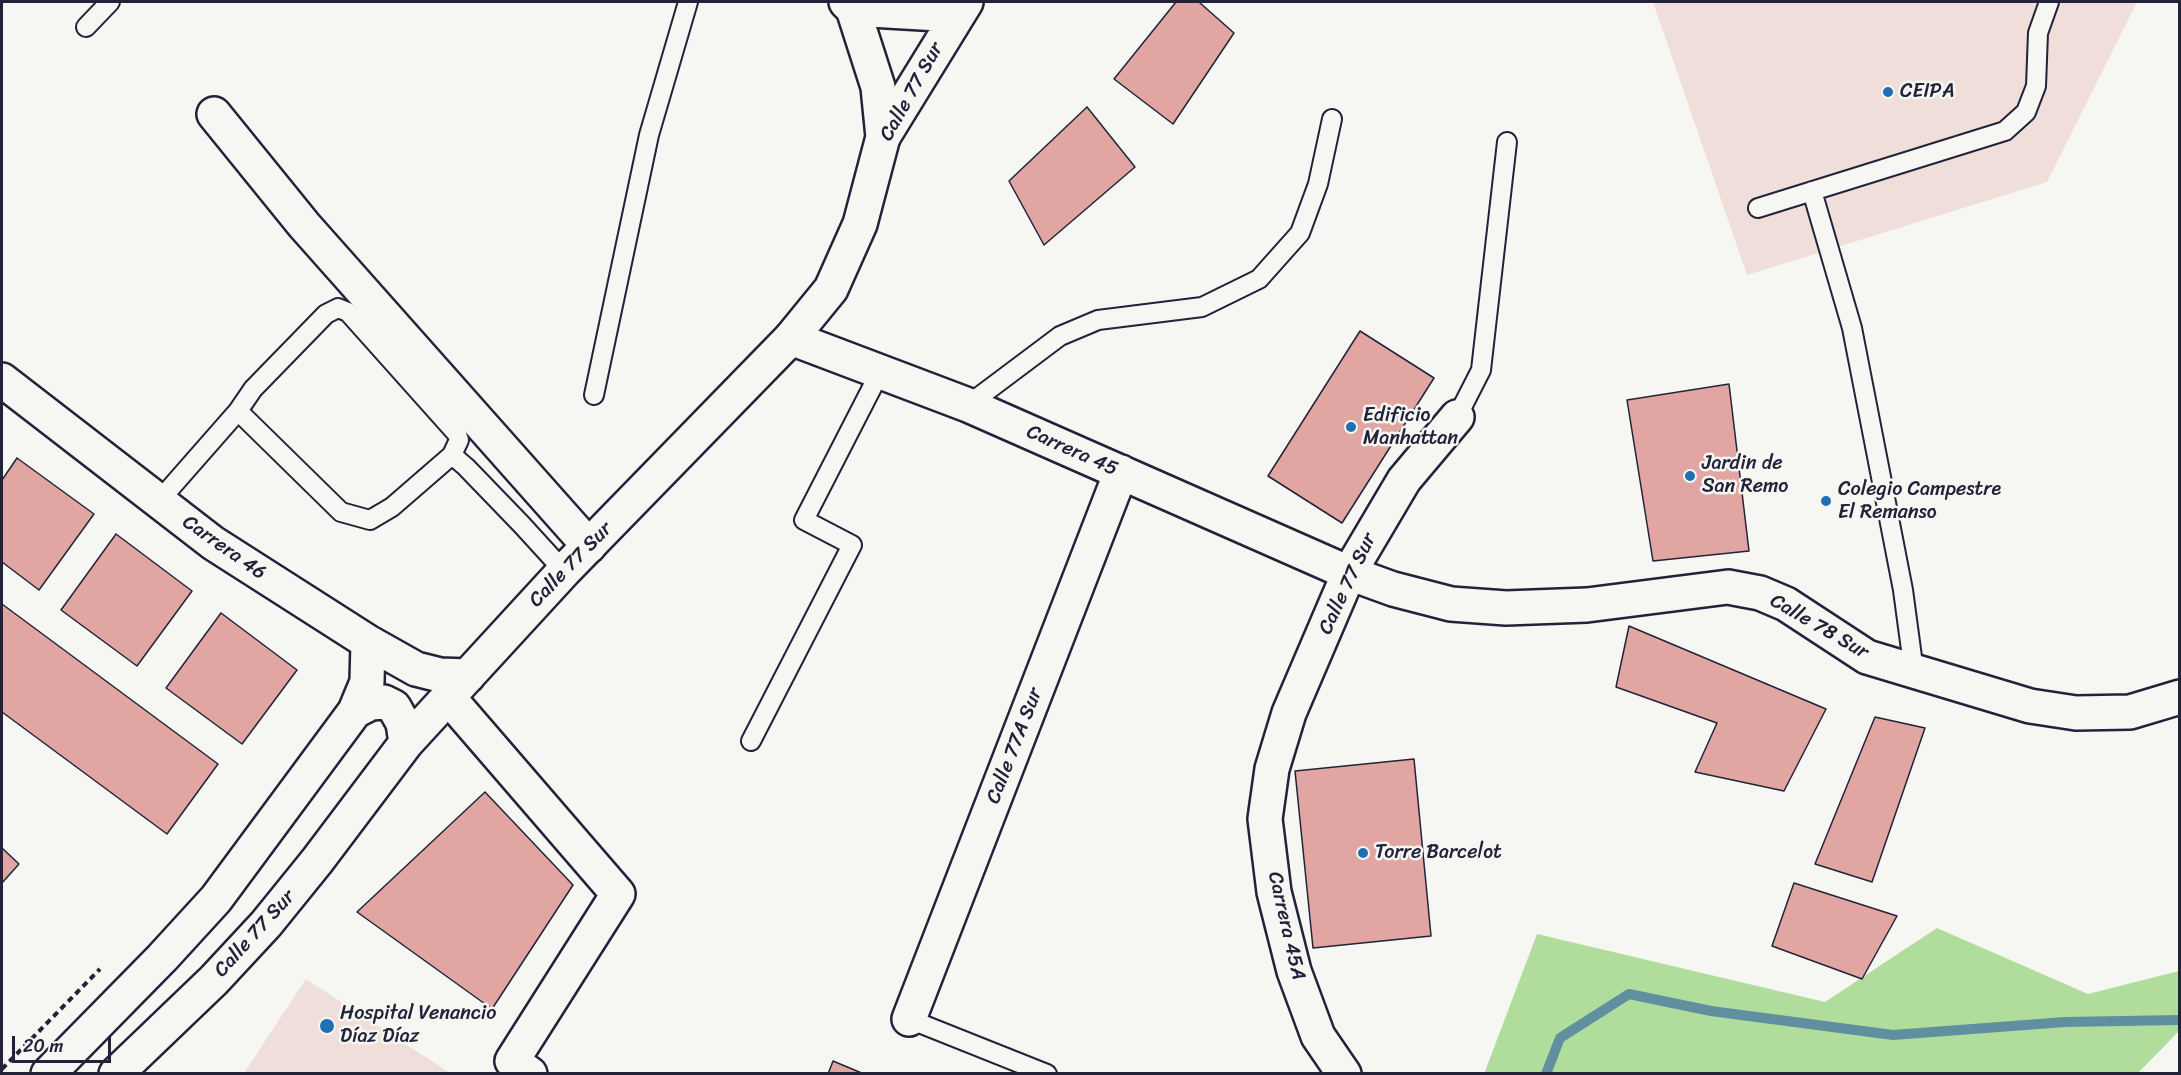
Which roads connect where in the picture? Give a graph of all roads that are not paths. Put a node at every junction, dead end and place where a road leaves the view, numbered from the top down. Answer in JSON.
{"nodes":[{"id":1,"x":110,"y":2,"type":"edge"},
{"id":2,"x":688,"y":2,"type":"edge"},
{"id":3,"x":2049,"y":2,"type":"edge"},
{"id":4,"x":850,"y":5,"type":"edge"},
{"id":5,"x":961,"y":8,"type":"edge"},
{"id":6,"x":86,"y":27,"type":"dead end"},
{"id":7,"x":214,"y":114,"type":"dead end"},
{"id":8,"x":1332,"y":119,"type":"dead end"},
{"id":9,"x":883,"y":137,"type":"junction"},
{"id":10,"x":1507,"y":142,"type":"dead end"},
{"id":11,"x":1812,"y":191,"type":"junction"},
{"id":12,"x":1758,"y":208,"type":"dead end"},
{"id":13,"x":791,"y":338,"type":"junction"},
{"id":14,"x":880,"y":372,"type":"junction"},
{"id":15,"x":2,"y":380,"type":"edge"},
{"id":16,"x":594,"y":395,"type":"dead end"},
{"id":17,"x":968,"y":405,"type":"junction"},
{"id":18,"x":238,"y":411,"type":"junction"},
{"id":19,"x":1457,"y":417,"type":"joint"},
{"id":20,"x":452,"y":455,"type":"junction"},
{"id":21,"x":1121,"y":472,"type":"junction"},
{"id":22,"x":159,"y":501,"type":"junction"},
{"id":23,"x":589,"y":546,"type":"junction"},
{"id":24,"x":564,"y":571,"type":"junction"},
{"id":25,"x":1349,"y":573,"type":"junction"},
{"id":26,"x":368,"y":642,"type":"junction"},
{"id":27,"x":1914,"y":672,"type":"junction"},
{"id":28,"x":458,"y":687,"type":"junction"},
{"id":29,"x":2180,"y":697,"type":"edge"},
{"id":30,"x":356,"y":711,"type":"junction"},
{"id":31,"x":752,"y":741,"type":"dead end"},
{"id":32,"x":406,"y":743,"type":"junction"},
{"id":33,"x":1272,"y":769,"type":"joint"},
{"id":34,"x":909,"y":1019,"type":"joint"},
{"id":35,"x":48,"y":1074,"type":"edge"},
{"id":36,"x":116,"y":1074,"type":"edge"},
{"id":37,"x":530,"y":1074,"type":"edge"},
{"id":38,"x":1047,"y":1074,"type":"edge"},
{"id":39,"x":1344,"y":1074,"type":"edge"}],
"edges":[{"from":1,"to":6,"type":"lane"},
{"from":2,"to":16,"type":"lane"},
{"from":3,"to":11,"type":"lane"},
{"from":4,"to":5,"type":"street","name":"Calle 77 Sur"},
{"from":4,"to":9,"type":"street"},
{"from":5,"to":9,"type":"street","name":"Calle 77 Sur"},
{"from":7,"to":23,"type":"street"},
{"from":8,"to":17,"type":"lane"},
{"from":9,"to":13,"type":"street","name":"Calle 77 Sur"},
{"from":10,"to":19,"type":"lane"},
{"from":11,"to":12,"type":"lane"},
{"from":11,"to":27,"type":"lane"},
{"from":13,"to":14,"type":"street","name":"Carrera 45"},
{"from":13,"to":23,"type":"street","name":"Calle 77 Sur"},
{"from":14,"to":17,"type":"street","name":"Carrera 45"},
{"from":14,"to":31,"type":"lane"},
{"from":15,"to":22,"type":"street","name":"Carrera 46"},
{"from":17,"to":21,"type":"street","name":"Carrera 45"},
{"from":18,"to":20,"type":"lane"},
{"from":18,"to":20,"type":"lane"},
{"from":18,"to":22,"type":"lane"},
{"from":19,"to":25,"type":"street","name":"Calle 77 Sur"},
{"from":20,"to":24,"type":"lane"},
{"from":21,"to":25,"type":"street","name":"Carrera 45"},
{"from":21,"to":34,"type":"street","name":"Calle 77A Sur"},
{"from":22,"to":26,"type":"street","name":"Carrera 46"},
{"from":23,"to":24,"type":"street","name":"Calle 77 Sur"},
{"from":24,"to":28,"type":"street","name":"Calle 77 Sur"},
{"from":25,"to":27,"type":"street","name":"Calle 78 Sur"},
{"from":25,"to":33,"type":"street","name":"Calle 77 Sur"},
{"from":26,"to":28,"type":"street","name":"Carrera 46"},
{"from":26,"to":30,"type":"street"},
{"from":27,"to":29,"type":"street","name":"Calle 78 Sur"},
{"from":28,"to":32,"type":"street","name":"Calle 77 Sur"},
{"from":28,"to":37,"type":"street"},
{"from":30,"to":32,"type":"street"},
{"from":30,"to":35,"type":"street"},
{"from":32,"to":36,"type":"street","name":"Calle 77 Sur"},
{"from":33,"to":39,"type":"street","name":"Carrera 45A"},
{"from":34,"to":38,"type":"lane"}]}
